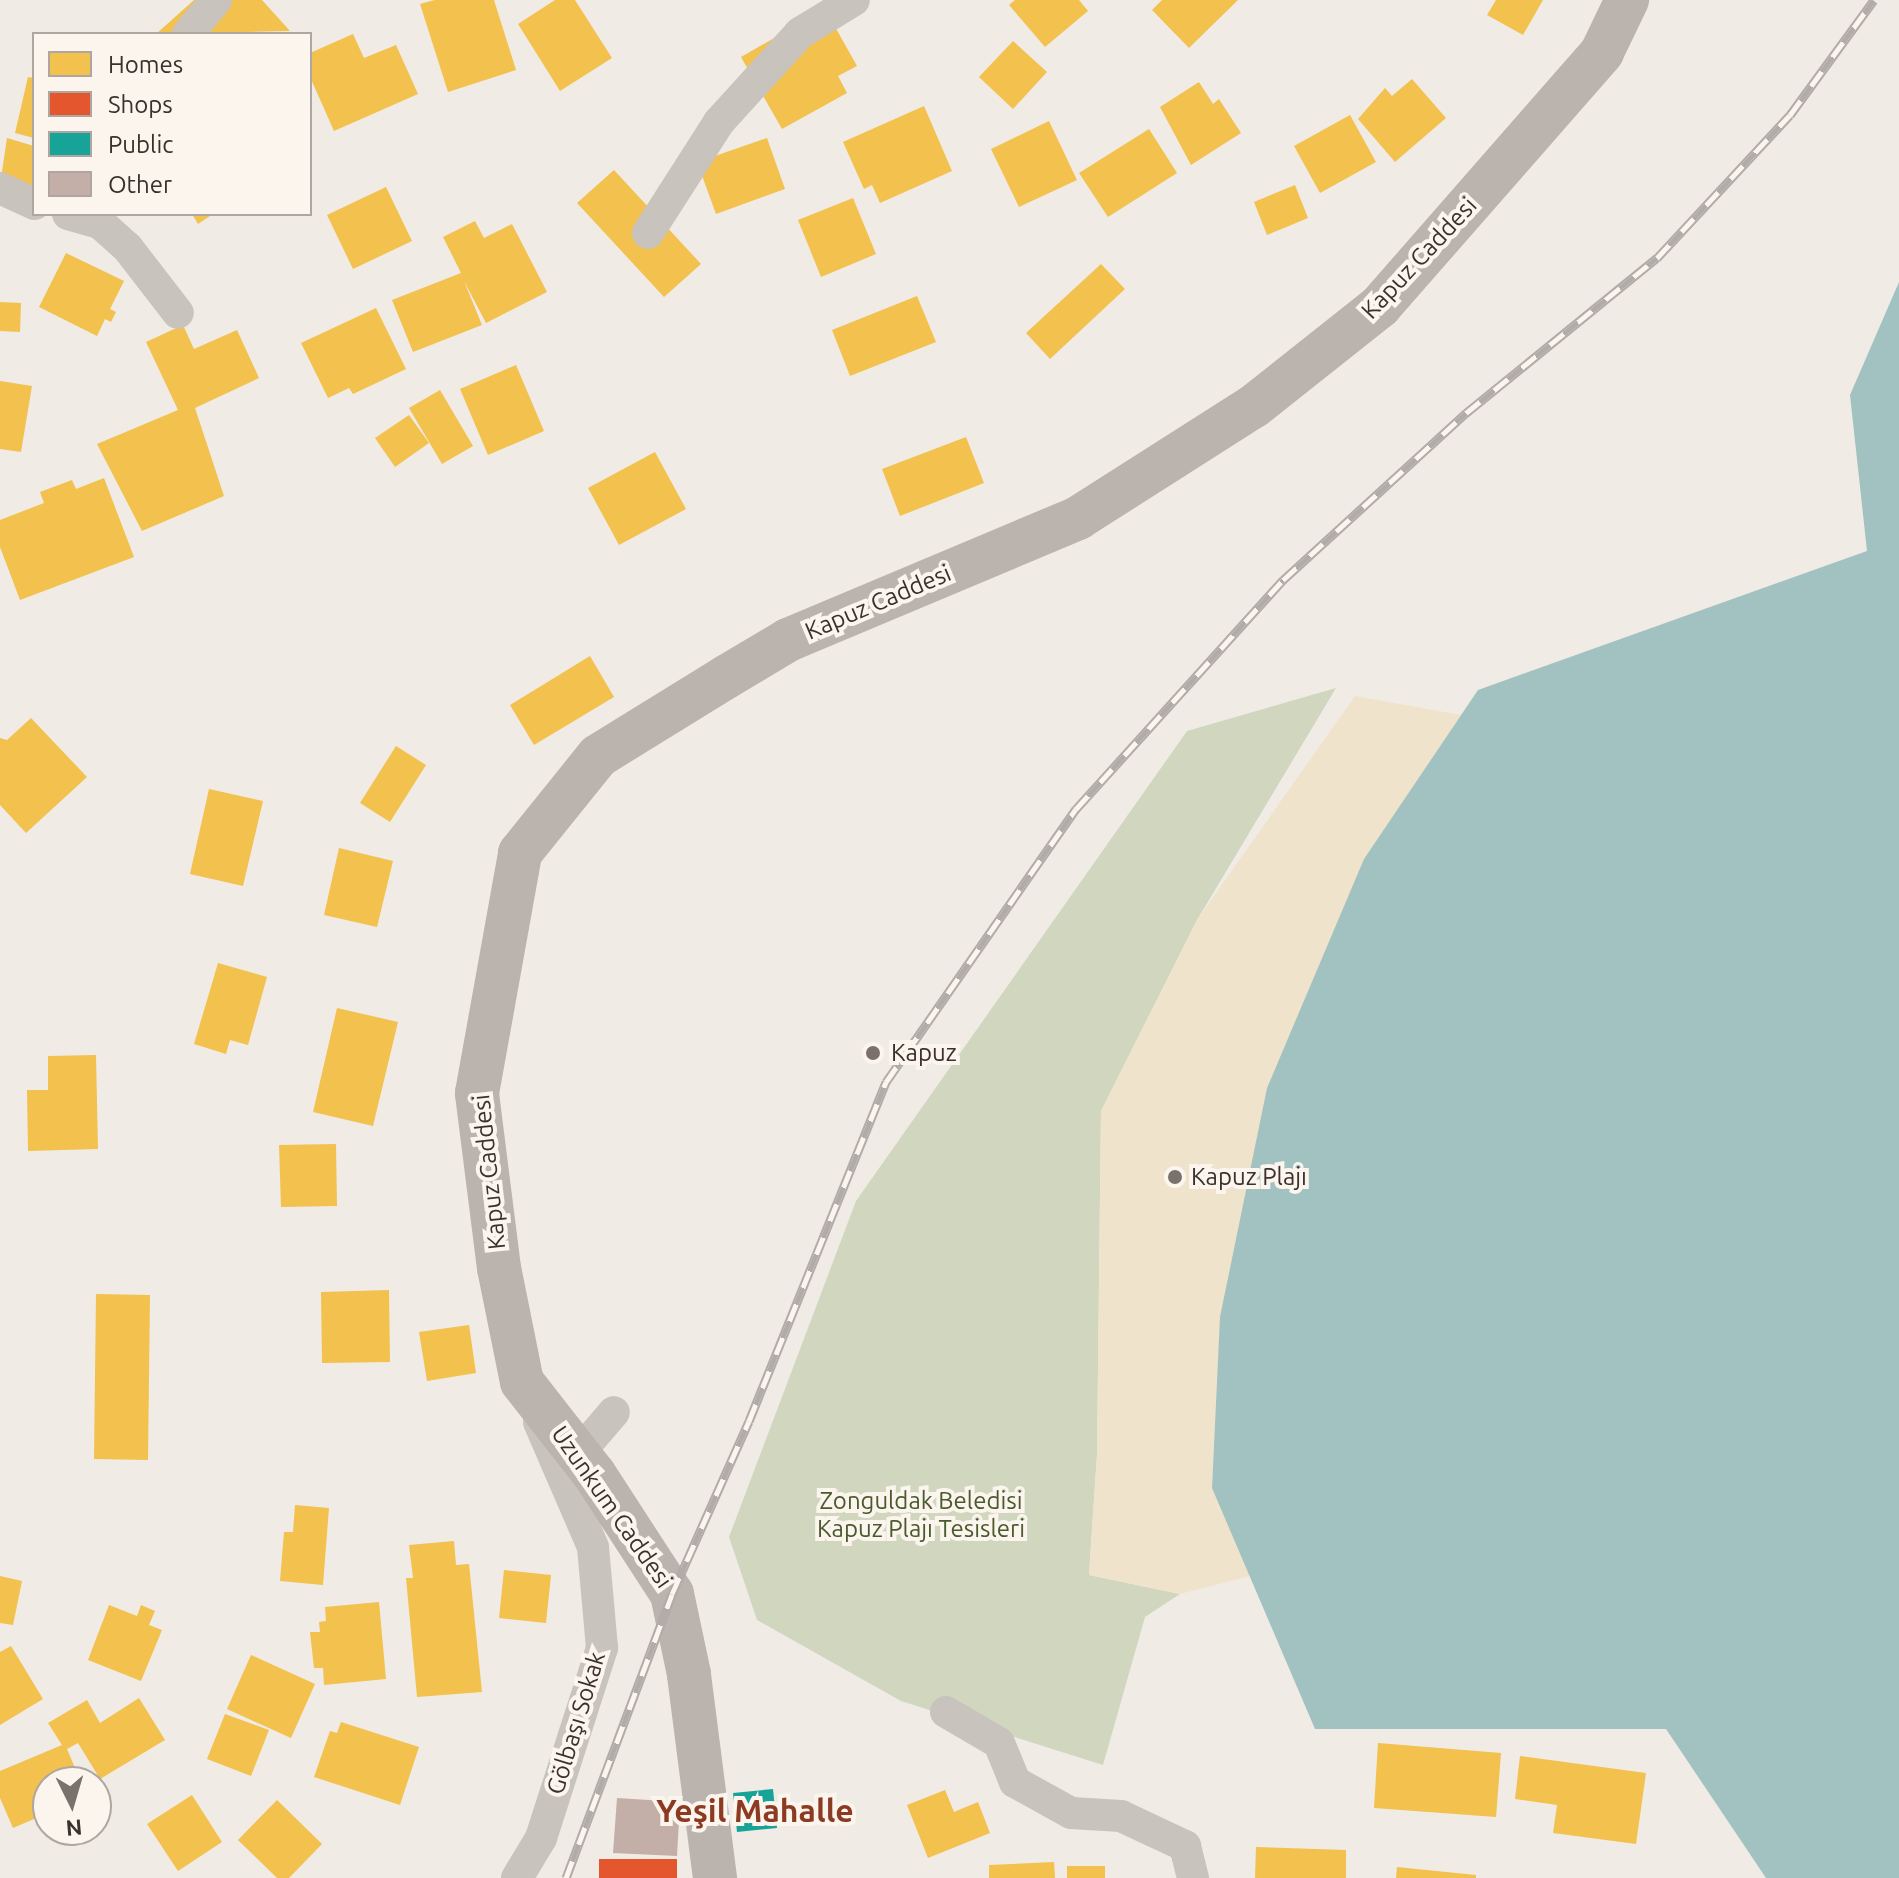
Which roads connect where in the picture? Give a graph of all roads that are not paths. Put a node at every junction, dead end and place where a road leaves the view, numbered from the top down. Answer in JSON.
{"nodes":[{"id":1,"x":216,"y":0,"type":"edge"},
{"id":2,"x":854,"y":0,"type":"edge"},
{"id":3,"x":1627,"y":0,"type":"edge"},
{"id":4,"x":190,"y":32,"type":"edge"},
{"id":5,"x":0,"y":188,"type":"edge"},
{"id":6,"x":32,"y":203,"type":"edge"},
{"id":7,"x":82,"y":216,"type":"edge"},
{"id":8,"x":102,"y":219,"type":"edge"},
{"id":9,"x":648,"y":233,"type":"dead end"},
{"id":10,"x":178,"y":313,"type":"dead end"},
{"id":11,"x":522,"y":1382,"type":"junction"},
{"id":12,"x":614,"y":1412,"type":"dead end"},
{"id":13,"x":578,"y":1454,"type":"junction"},
{"id":14,"x":946,"y":1712,"type":"dead end"},
{"id":15,"x":517,"y":1878,"type":"edge"},
{"id":16,"x":715,"y":1878,"type":"edge"},
{"id":17,"x":1193,"y":1878,"type":"edge"}],
"edges":[{"from":1,"to":4,"type":"street"},
{"from":2,"to":9,"type":"street"},
{"from":3,"to":11,"type":"main road","name":"Kapuz Caddesi"},
{"from":5,"to":6,"type":"street"},
{"from":7,"to":8,"type":"street"},
{"from":8,"to":10,"type":"street"},
{"from":11,"to":13,"type":"main road","name":"Uzunkum Caddesi"},
{"from":11,"to":15,"type":"street","name":"Gölbaşı Sokak"},
{"from":12,"to":13,"type":"street"},
{"from":13,"to":16,"type":"main road","name":"Uzunkum Caddesi"},
{"from":14,"to":17,"type":"street"}]}
